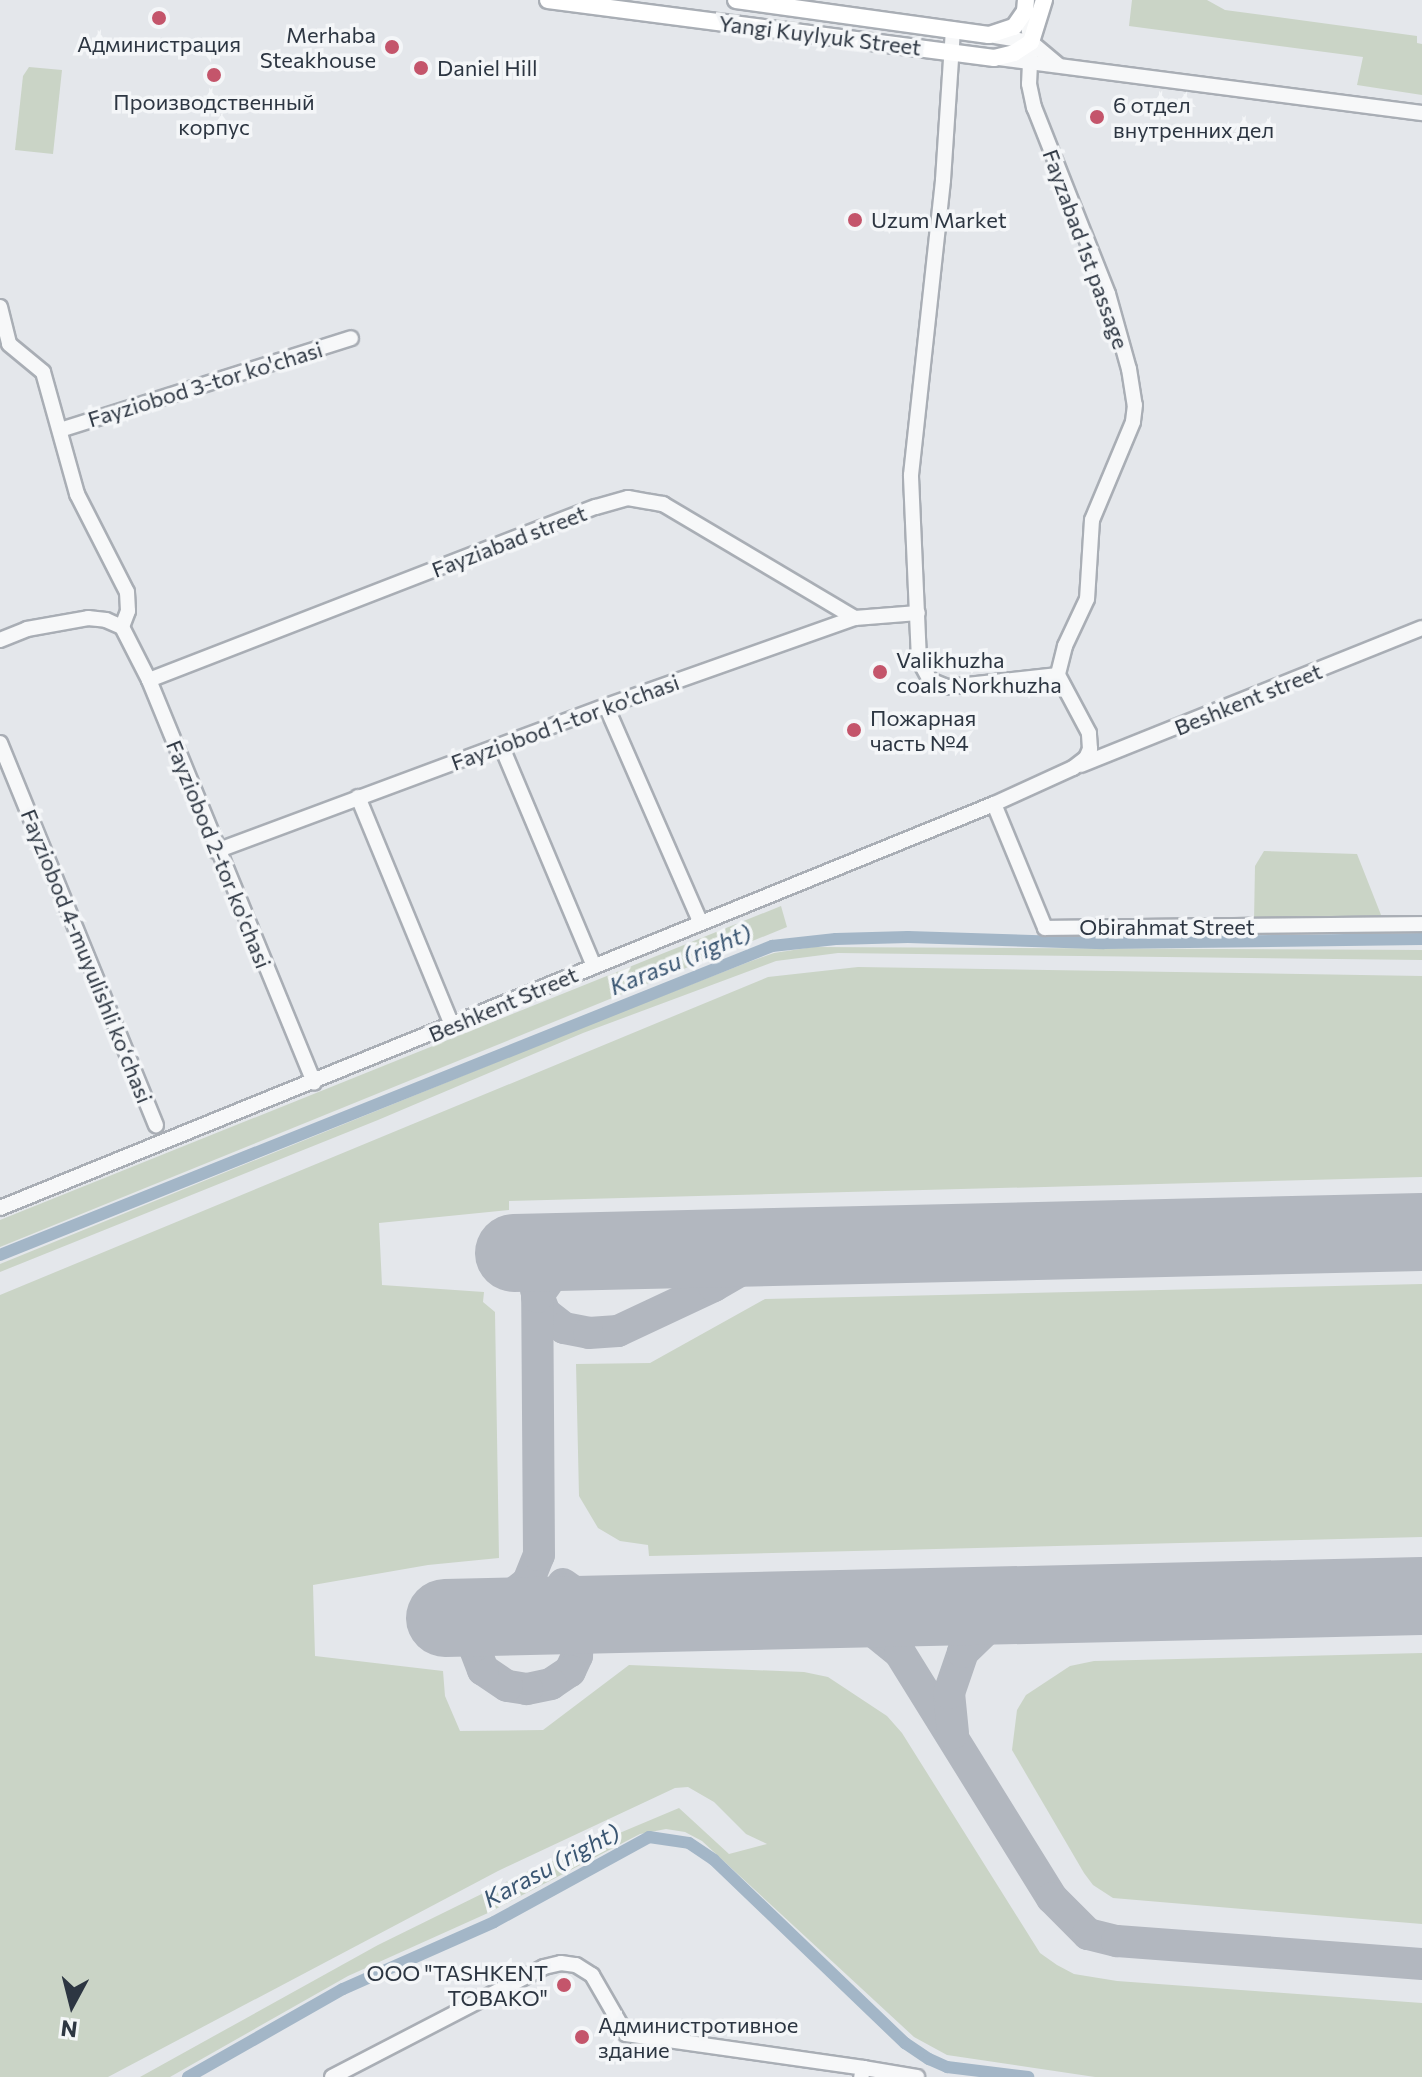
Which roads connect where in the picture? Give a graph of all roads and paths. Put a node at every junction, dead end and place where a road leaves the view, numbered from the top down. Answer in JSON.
{"nodes":[{"id":1,"x":548,"y":0,"type":"edge"},
{"id":2,"x":736,"y":0,"type":"edge"},
{"id":3,"x":1044,"y":0,"type":"edge"},
{"id":4,"x":1026,"y":5,"type":"edge"},
{"id":5,"x":953,"y":29,"type":"junction"},
{"id":6,"x":989,"y":35,"type":"junction"},
{"id":7,"x":1031,"y":42,"type":"junction"},
{"id":8,"x":950,"y":52,"type":"junction"},
{"id":9,"x":994,"y":58,"type":"junction"},
{"id":10,"x":1029,"y":62,"type":"junction"},
{"id":11,"x":1058,"y":65,"type":"junction"},
{"id":12,"x":1422,"y":113,"type":"edge"},
{"id":13,"x":0,"y":307,"type":"edge"},
{"id":14,"x":351,"y":338,"type":"dead end"},
{"id":15,"x":4,"y":348,"type":"edge"},
{"id":16,"x":60,"y":430,"type":"junction"},
{"id":17,"x":918,"y":613,"type":"junction"},
{"id":18,"x":855,"y":618,"type":"junction"},
{"id":19,"x":122,"y":627,"type":"junction"},
{"id":20,"x":1422,"y":628,"type":"edge"},
{"id":21,"x":0,"y":640,"type":"edge"},
{"id":22,"x":1058,"y":675,"type":"junction"},
{"id":23,"x":149,"y":680,"type":"junction"},
{"id":24,"x":606,"y":706,"type":"junction"},
{"id":25,"x":1089,"y":733,"type":"junction"},
{"id":26,"x":0,"y":743,"type":"edge"},
{"id":27,"x":501,"y":745,"type":"junction"},
{"id":28,"x":1109,"y":754,"type":"junction"},
{"id":29,"x":1074,"y":767,"type":"junction"},
{"id":30,"x":358,"y":797,"type":"junction"},
{"id":31,"x":994,"y":804,"type":"junction"},
{"id":32,"x":216,"y":851,"type":"junction"},
{"id":33,"x":701,"y":923,"type":"junction"},
{"id":34,"x":1422,"y":924,"type":"edge"},
{"id":35,"x":594,"y":966,"type":"junction"},
{"id":36,"x":452,"y":1025,"type":"junction"},
{"id":37,"x":314,"y":1083,"type":"junction"},
{"id":38,"x":156,"y":1125,"type":"dead end"},
{"id":39,"x":0,"y":1208,"type":"edge"},
{"id":40,"x":862,"y":2072,"type":"edge"},
{"id":41,"x":332,"y":2077,"type":"edge"},
{"id":42,"x":917,"y":2077,"type":"edge"}],
"edges":[{"from":1,"to":8,"type":"main road","name":"Yangi Kuylyuk Street"},
{"from":2,"to":5,"type":"main road","name":"Yangi Kuylyuk Street"},
{"from":3,"to":7,"type":"main road"},
{"from":4,"to":6,"type":"main road"},
{"from":4,"to":7,"type":"street"},
{"from":5,"to":6,"type":"main road","name":"Yangi Kuylyuk Street"},
{"from":5,"to":8,"type":"street"},
{"from":6,"to":7,"type":"street","name":"Yangi Kuylyuk Street"},
{"from":7,"to":9,"type":"main road"},
{"from":7,"to":10,"type":"street"},
{"from":7,"to":11,"type":"street"},
{"from":8,"to":9,"type":"main road","name":"Yangi Kuylyuk Street"},
{"from":8,"to":17,"type":"street"},
{"from":9,"to":10,"type":"street"},
{"from":10,"to":11,"type":"street"},
{"from":10,"to":22,"type":"street"},
{"from":11,"to":12,"type":"street"},
{"from":13,"to":15,"type":"street"},
{"from":14,"to":16,"type":"street","name":"Fayziobod 3-tor ko'chasi"},
{"from":15,"to":16,"type":"street","name":"Fayziobod 3-tor ko'chasi"},
{"from":16,"to":19,"type":"street","name":"Fayziobod 3-tor ko'chasi"},
{"from":17,"to":18,"type":"street","name":"Fayziobod 1-tor ko'chasi"},
{"from":17,"to":22,"type":"street"},
{"from":18,"to":23,"type":"street","name":"Fayziabad street"},
{"from":18,"to":24,"type":"street","name":"Fayziobod 1-tor ko'chasi"},
{"from":19,"to":21,"type":"street"},
{"from":19,"to":23,"type":"street","name":"Fayziobod 2-tor ko'chasi"},
{"from":20,"to":28,"type":"street","name":"Beshkent street"},
{"from":22,"to":25,"type":"street"},
{"from":23,"to":32,"type":"street","name":"Fayziobod 2-tor ko'chasi"},
{"from":24,"to":27,"type":"street","name":"Fayziobod 1-tor ko'chasi"},
{"from":24,"to":33,"type":"street"},
{"from":25,"to":28,"type":"street"},
{"from":25,"to":29,"type":"street","name":"Beshkent Street"},
{"from":26,"to":38,"type":"street","name":"Fayziobod 4-muyulishli koʻchasi"},
{"from":27,"to":30,"type":"street","name":"Fayziobod 1-tor ko'chasi"},
{"from":27,"to":35,"type":"street"},
{"from":28,"to":29,"type":"street","name":"Beshkent street"},
{"from":29,"to":31,"type":"street","name":"Beshkent Street"},
{"from":30,"to":32,"type":"street","name":"Fayziobod 1-tor ko'chasi"},
{"from":30,"to":36,"type":"street"},
{"from":31,"to":33,"type":"street","name":"Beshkent Street"},
{"from":31,"to":34,"type":"street","name":"Obirahmat Street"},
{"from":32,"to":37,"type":"street","name":"Fayziobod 2-tor ko'chasi"},
{"from":33,"to":35,"type":"street","name":"Beshkent Street"},
{"from":35,"to":36,"type":"street","name":"Beshkent Street"},
{"from":36,"to":37,"type":"street","name":"Beshkent Street"},
{"from":37,"to":39,"type":"street","name":"Beshkent Street"},
{"from":40,"to":41,"type":"street"},
{"from":40,"to":42,"type":"street"}]}
